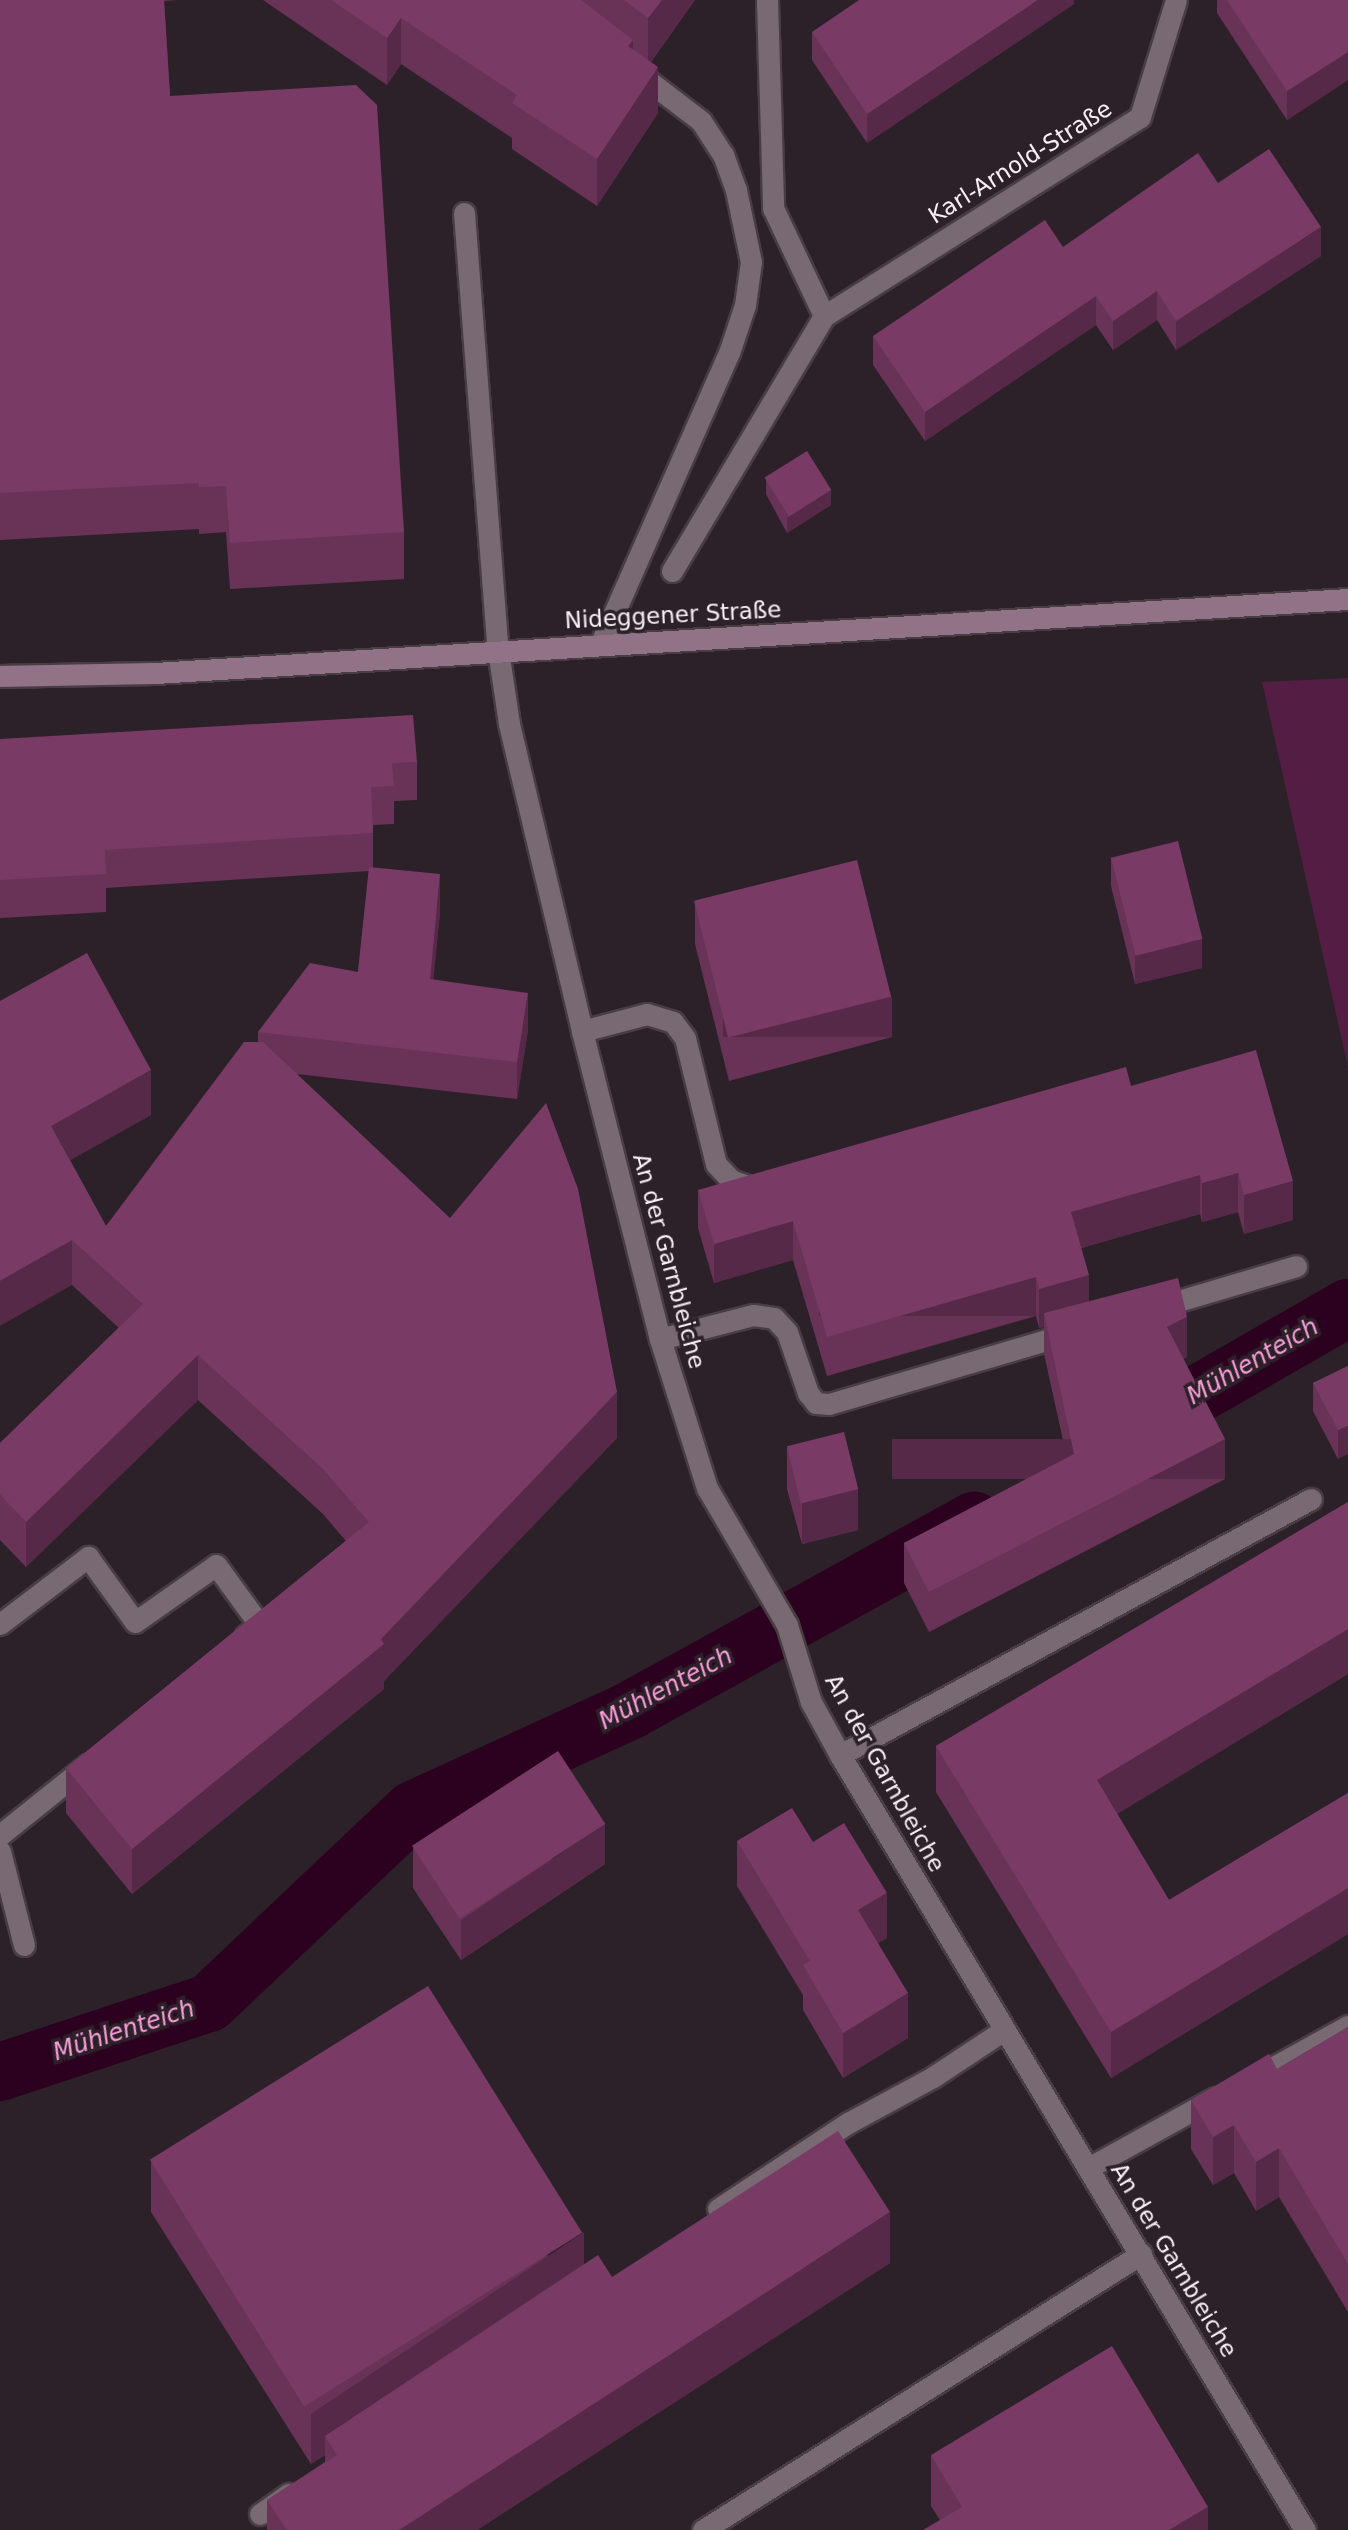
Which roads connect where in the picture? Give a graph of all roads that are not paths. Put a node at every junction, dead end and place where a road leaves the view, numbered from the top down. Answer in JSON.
{"nodes":[{"id":1,"x":767,"y":0,"type":"edge"},
{"id":2,"x":1175,"y":0,"type":"edge"},
{"id":3,"x":616,"y":56,"type":"edge"},
{"id":4,"x":464,"y":213,"type":"dead end"},
{"id":5,"x":824,"y":316,"type":"junction"},
{"id":6,"x":673,"y":571,"type":"dead end"},
{"id":7,"x":1348,"y":599,"type":"edge"},
{"id":8,"x":600,"y":645,"type":"junction"},
{"id":9,"x":498,"y":650,"type":"junction"},
{"id":10,"x":0,"y":676,"type":"edge"},
{"id":11,"x":582,"y":1031,"type":"junction"},
{"id":12,"x":779,"y":1184,"type":"edge"},
{"id":13,"x":1296,"y":1266,"type":"dead end"},
{"id":14,"x":1136,"y":1314,"type":"edge"},
{"id":15,"x":1096,"y":1325,"type":"edge"},
{"id":16,"x":660,"y":1339,"type":"junction"},
{"id":17,"x":1311,"y":1499,"type":"dead end"},
{"id":18,"x":0,"y":1623,"type":"edge"},
{"id":19,"x":227,"y":1651,"type":"edge"},
{"id":20,"x":108,"y":1747,"type":"edge"},
{"id":21,"x":840,"y":1755,"type":"junction"},
{"id":22,"x":0,"y":1835,"type":"edge"},
{"id":23,"x":0,"y":1851,"type":"edge"},
{"id":24,"x":24,"y":1945,"type":"dead end"},
{"id":25,"x":1348,"y":2026,"type":"edge"},
{"id":26,"x":1004,"y":2031,"type":"junction"},
{"id":27,"x":1088,"y":2168,"type":"junction"},
{"id":28,"x":698,"y":2222,"type":"edge"},
{"id":29,"x":1141,"y":2254,"type":"junction"},
{"id":30,"x":306,"y":2483,"type":"edge"},
{"id":31,"x":260,"y":2514,"type":"dead end"},
{"id":32,"x":704,"y":2530,"type":"edge"},
{"id":33,"x":1305,"y":2530,"type":"edge"}],
"edges":[{"from":1,"to":5,"type":"street"},
{"from":2,"to":5,"type":"street","name":"Karl-Arnold-Straße"},
{"from":3,"to":8,"type":"street"},
{"from":4,"to":9,"type":"street","name":"An der Garnbleiche"},
{"from":5,"to":6,"type":"street"},
{"from":7,"to":8,"type":"main road","name":"Nideggener Straße"},
{"from":8,"to":9,"type":"main road","name":"Nideggener Straße"},
{"from":9,"to":10,"type":"main road","name":"Nideggener Straße"},
{"from":9,"to":11,"type":"street","name":"An der Garnbleiche"},
{"from":11,"to":12,"type":"street"},
{"from":11,"to":16,"type":"street","name":"An der Garnbleiche"},
{"from":13,"to":14,"type":"street"},
{"from":15,"to":16,"type":"street"},
{"from":16,"to":21,"type":"street","name":"An der Garnbleiche"},
{"from":17,"to":21,"type":"street"},
{"from":18,"to":19,"type":"street"},
{"from":20,"to":22,"type":"street"},
{"from":21,"to":26,"type":"street","name":"An der Garnbleiche"},
{"from":23,"to":24,"type":"street"},
{"from":25,"to":27,"type":"street"},
{"from":26,"to":27,"type":"street","name":"An der Garnbleiche"},
{"from":26,"to":28,"type":"street"},
{"from":27,"to":29,"type":"street","name":"An der Garnbleiche"},
{"from":29,"to":32,"type":"street"},
{"from":29,"to":33,"type":"street","name":"An der Garnbleiche"},
{"from":30,"to":31,"type":"street"}]}
